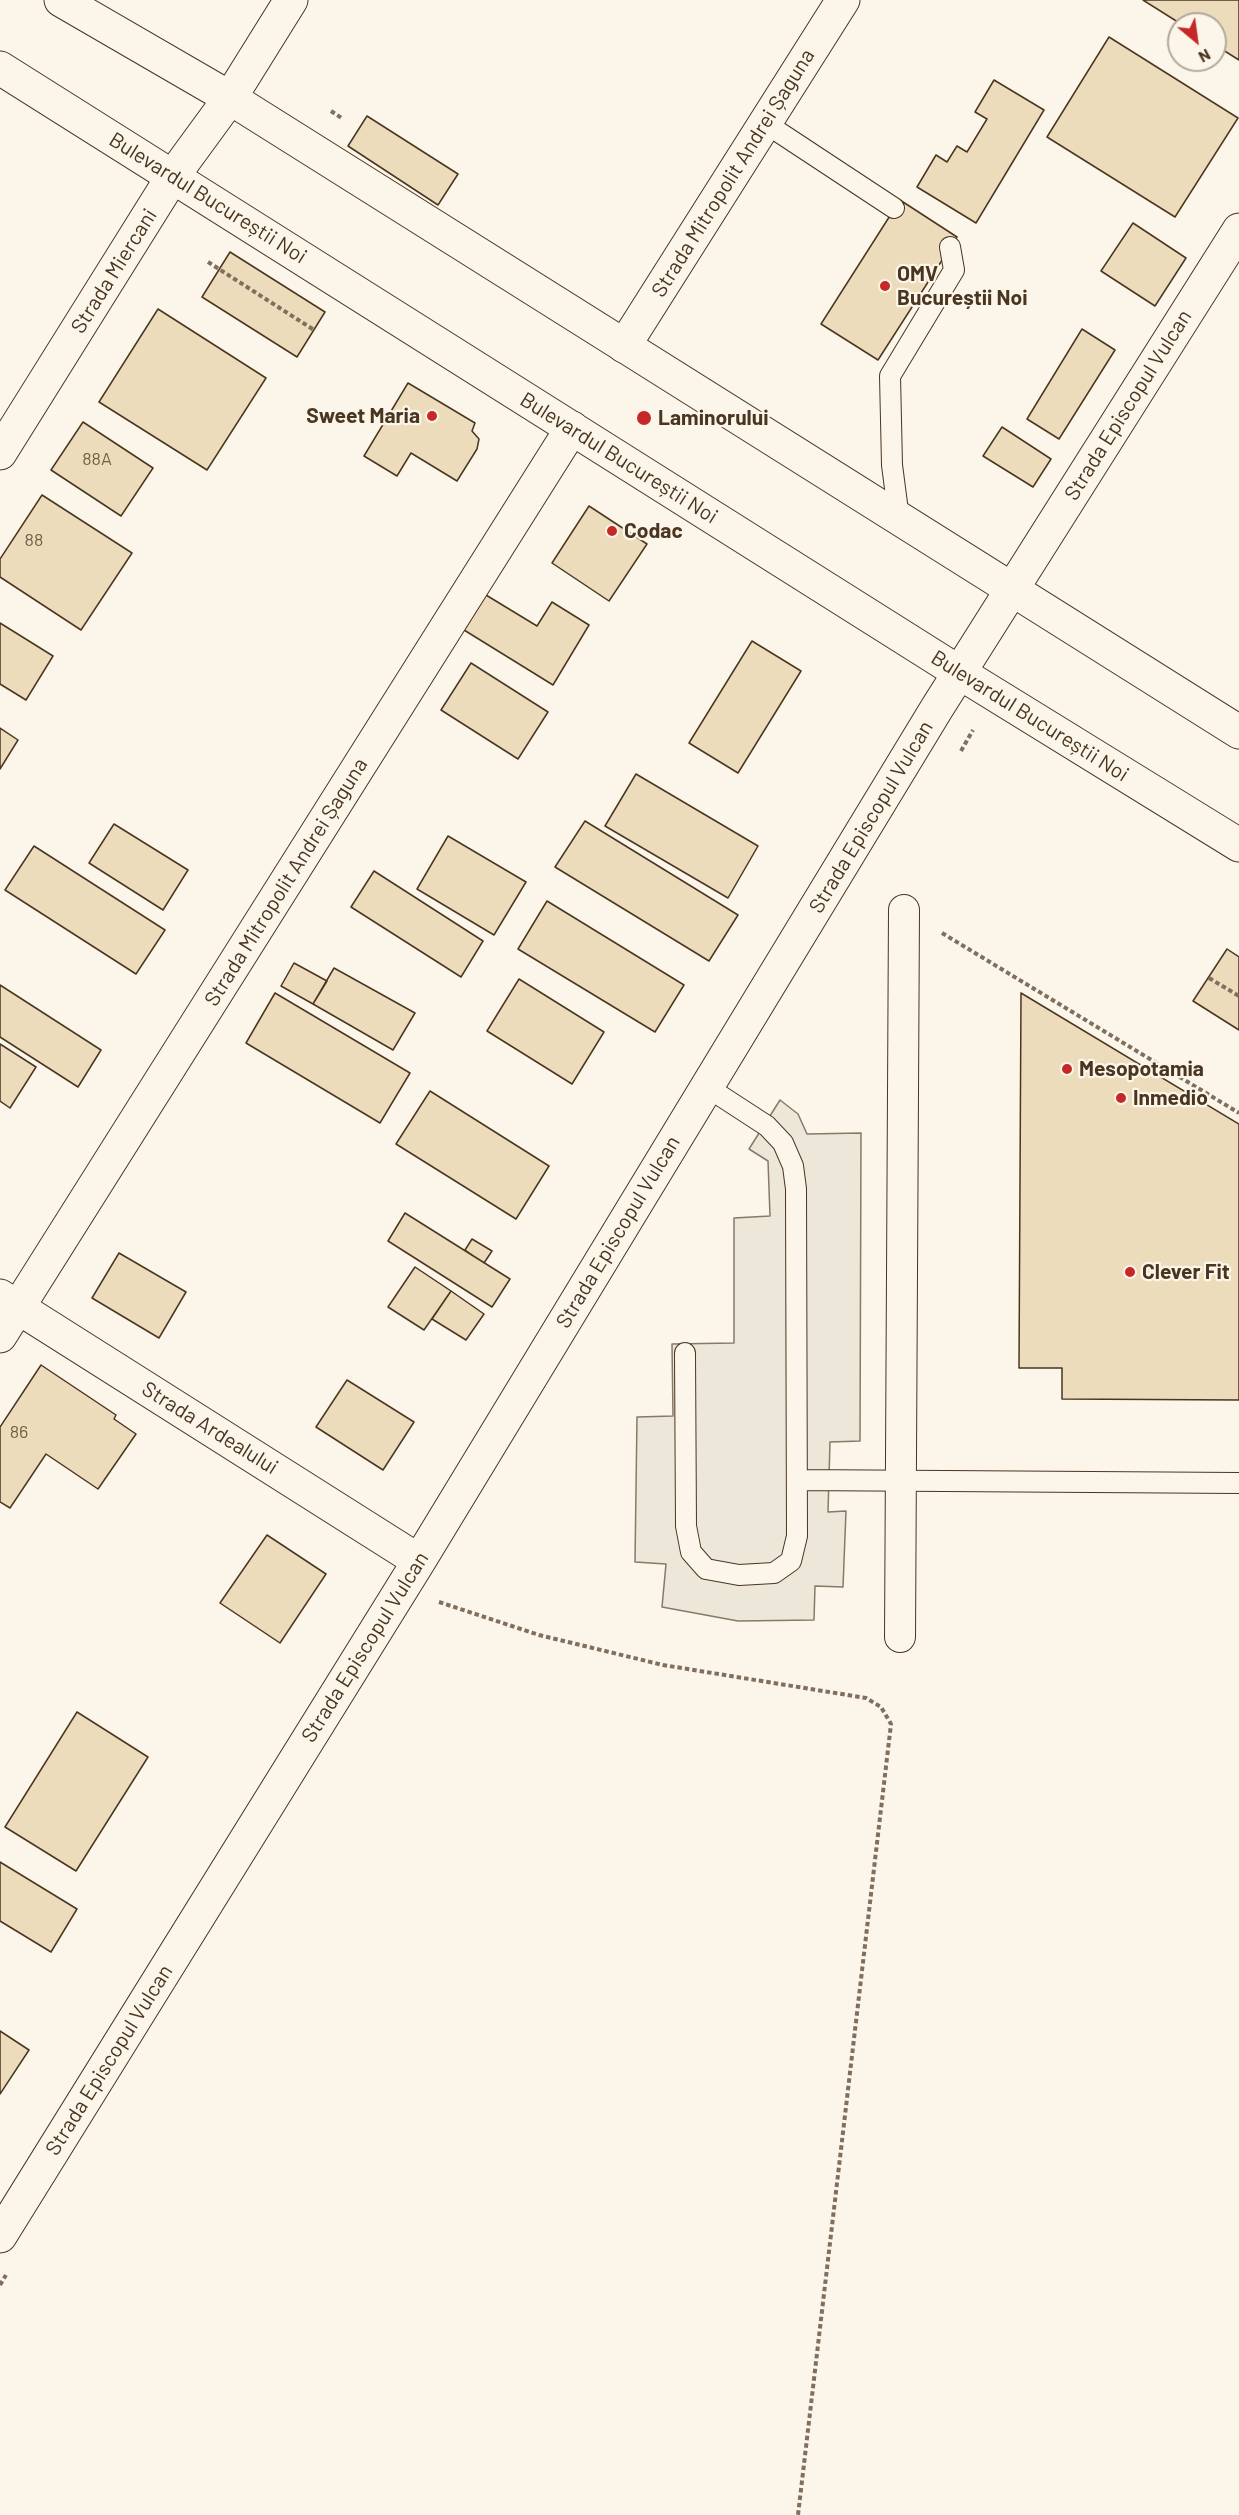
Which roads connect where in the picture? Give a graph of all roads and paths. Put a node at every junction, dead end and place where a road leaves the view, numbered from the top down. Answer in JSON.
{"nodes":[{"id":1,"x":61,"y":0,"type":"edge"},
{"id":2,"x":291,"y":0,"type":"edge"},
{"id":3,"x":843,"y":0,"type":"edge"},
{"id":4,"x":0,"y":68,"type":"edge"},
{"id":5,"x":230,"y":98,"type":"junction"},
{"id":6,"x":765,"y":123,"type":"junction"},
{"id":7,"x":173,"y":176,"type":"junction"},
{"id":8,"x":894,"y":208,"type":"dead end"},
{"id":9,"x":1239,"y":230,"type":"edge"},
{"id":10,"x":950,"y":247,"type":"dead end"},
{"id":11,"x":207,"y":262,"type":"dead end"},
{"id":12,"x":314,"y":330,"type":"dead end"},
{"id":13,"x":624,"y":346,"type":"junction"},
{"id":14,"x":573,"y":428,"type":"junction"},
{"id":15,"x":0,"y":453,"type":"edge"},
{"id":16,"x":899,"y":519,"type":"junction"},
{"id":17,"x":1011,"y":589,"type":"junction"},
{"id":18,"x":960,"y":673,"type":"junction"},
{"id":19,"x":1239,"y":732,"type":"edge"},
{"id":20,"x":1239,"y":845,"type":"edge"},
{"id":21,"x":904,"y":910,"type":"joint"},
{"id":22,"x":1209,"y":978,"type":"dead end"},
{"id":23,"x":1239,"y":996,"type":"edge"},
{"id":24,"x":707,"y":1087,"type":"junction"},
{"id":25,"x":1239,"y":1113,"type":"edge"},
{"id":26,"x":9,"y":1302,"type":"edge"},
{"id":27,"x":0,"y":1336,"type":"edge"},
{"id":28,"x":685,"y":1353,"type":"dead end"},
{"id":29,"x":797,"y":1480,"type":"junction"},
{"id":30,"x":901,"y":1482,"type":"junction"},
{"id":31,"x":1239,"y":1483,"type":"edge"},
{"id":32,"x":418,"y":1561,"type":"junction"},
{"id":33,"x":432,"y":1600,"type":"dead end"},
{"id":34,"x":900,"y":1637,"type":"dead end"},
{"id":35,"x":0,"y":2236,"type":"edge"},
{"id":36,"x":798,"y":2515,"type":"edge"}],
"edges":[{"from":1,"to":5,"type":"street"},
{"from":2,"to":5,"type":"street","name":"Strada Miercani"},
{"from":3,"to":6,"type":"street","name":"Strada Mitropolit Andrei Șaguna"},
{"from":4,"to":7,"type":"street","name":"Bulevardul Bucureștii Noi"},
{"from":5,"to":7,"type":"street","name":"Strada Miercani"},
{"from":5,"to":13,"type":"street"},
{"from":6,"to":8,"type":"lane"},
{"from":6,"to":13,"type":"street","name":"Strada Mitropolit Andrei Șaguna"},
{"from":7,"to":14,"type":"street","name":"Bulevardul Bucureștii Noi"},
{"from":7,"to":15,"type":"street","name":"Strada Miercani"},
{"from":9,"to":17,"type":"street","name":"Strada Episcopul Vulcan"},
{"from":10,"to":16,"type":"lane"},
{"from":11,"to":12,"type":"path"},
{"from":13,"to":16,"type":"street"},
{"from":14,"to":18,"type":"street","name":"Bulevardul Bucureștii Noi"},
{"from":14,"to":26,"type":"street","name":"Strada Mitropolit Andrei Șaguna"},
{"from":16,"to":17,"type":"street"},
{"from":17,"to":18,"type":"street","name":"Strada Episcopul Vulcan"},
{"from":17,"to":19,"type":"street"},
{"from":18,"to":20,"type":"street","name":"Bulevardul Bucureștii Noi"},
{"from":18,"to":24,"type":"street","name":"Strada Episcopul Vulcan"},
{"from":21,"to":25,"type":"path"},
{"from":21,"to":30,"type":"street"},
{"from":22,"to":23,"type":"path"},
{"from":24,"to":29,"type":"lane"},
{"from":24,"to":32,"type":"street","name":"Strada Episcopul Vulcan"},
{"from":26,"to":27,"type":"street","name":"Strada Mitropolit Andrei Șaguna"},
{"from":26,"to":32,"type":"street","name":"Strada Ardealului"},
{"from":28,"to":29,"type":"lane"},
{"from":29,"to":30,"type":"lane"},
{"from":30,"to":31,"type":"lane"},
{"from":30,"to":34,"type":"street"},
{"from":32,"to":35,"type":"street","name":"Strada Episcopul Vulcan"},
{"from":33,"to":36,"type":"path"}]}
